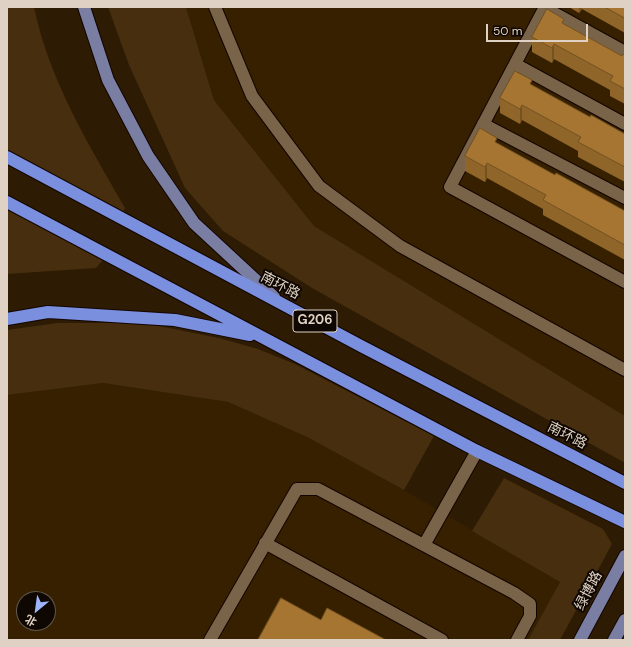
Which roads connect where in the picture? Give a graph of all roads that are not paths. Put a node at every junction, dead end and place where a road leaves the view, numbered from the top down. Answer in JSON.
{"nodes":[{"id":1,"x":84,"y":7,"type":"edge"},
{"id":2,"x":215,"y":7,"type":"edge"},
{"id":3,"x":545,"y":8,"type":"edge"},
{"id":4,"x":625,"y":52,"type":"edge"},
{"id":5,"x":515,"y":64,"type":"junction"},
{"id":6,"x":483,"y":124,"type":"junction"},
{"id":7,"x":625,"y":124,"type":"edge"},
{"id":8,"x":7,"y":157,"type":"edge"},
{"id":9,"x":625,"y":198,"type":"edge"},
{"id":10,"x":7,"y":202,"type":"edge"},
{"id":11,"x":625,"y":282,"type":"edge"},
{"id":12,"x":279,"y":302,"type":"junction"},
{"id":13,"x":7,"y":319,"type":"edge"},
{"id":14,"x":263,"y":338,"type":"junction"},
{"id":15,"x":625,"y":370,"type":"edge"},
{"id":16,"x":477,"y":451,"type":"junction"},
{"id":17,"x":625,"y":483,"type":"edge"},
{"id":18,"x":625,"y":522,"type":"edge"},
{"id":19,"x":266,"y":543,"type":"junction"},
{"id":20,"x":424,"y":545,"type":"junction"},
{"id":21,"x":625,"y":556,"type":"edge"},
{"id":22,"x":625,"y":620,"type":"edge"},
{"id":23,"x":210,"y":640,"type":"edge"},
{"id":24,"x":442,"y":640,"type":"edge"},
{"id":25,"x":517,"y":640,"type":"edge"},
{"id":26,"x":580,"y":640,"type":"edge"},
{"id":27,"x":614,"y":640,"type":"edge"}],
"edges":[{"from":1,"to":12,"type":"main road"},
{"from":2,"to":15,"type":"street"},
{"from":3,"to":4,"type":"street"},
{"from":3,"to":5,"type":"street"},
{"from":5,"to":6,"type":"street"},
{"from":5,"to":7,"type":"street"},
{"from":6,"to":9,"type":"street"},
{"from":6,"to":11,"type":"street"},
{"from":8,"to":12,"type":"highway","name":"南环路","number":"G206"},
{"from":10,"to":14,"type":"highway","number":"G206"},
{"from":12,"to":17,"type":"highway","name":"南环路","number":"G206"},
{"from":13,"to":14,"type":"highway"},
{"from":14,"to":16,"type":"highway","number":"G206"},
{"from":16,"to":18,"type":"highway","number":"G206"},
{"from":16,"to":20,"type":"street"},
{"from":19,"to":20,"type":"street"},
{"from":19,"to":23,"type":"street"},
{"from":19,"to":24,"type":"street"},
{"from":20,"to":25,"type":"street"},
{"from":21,"to":26,"type":"main road","name":"绿博路"},
{"from":22,"to":27,"type":"main road"}]}
